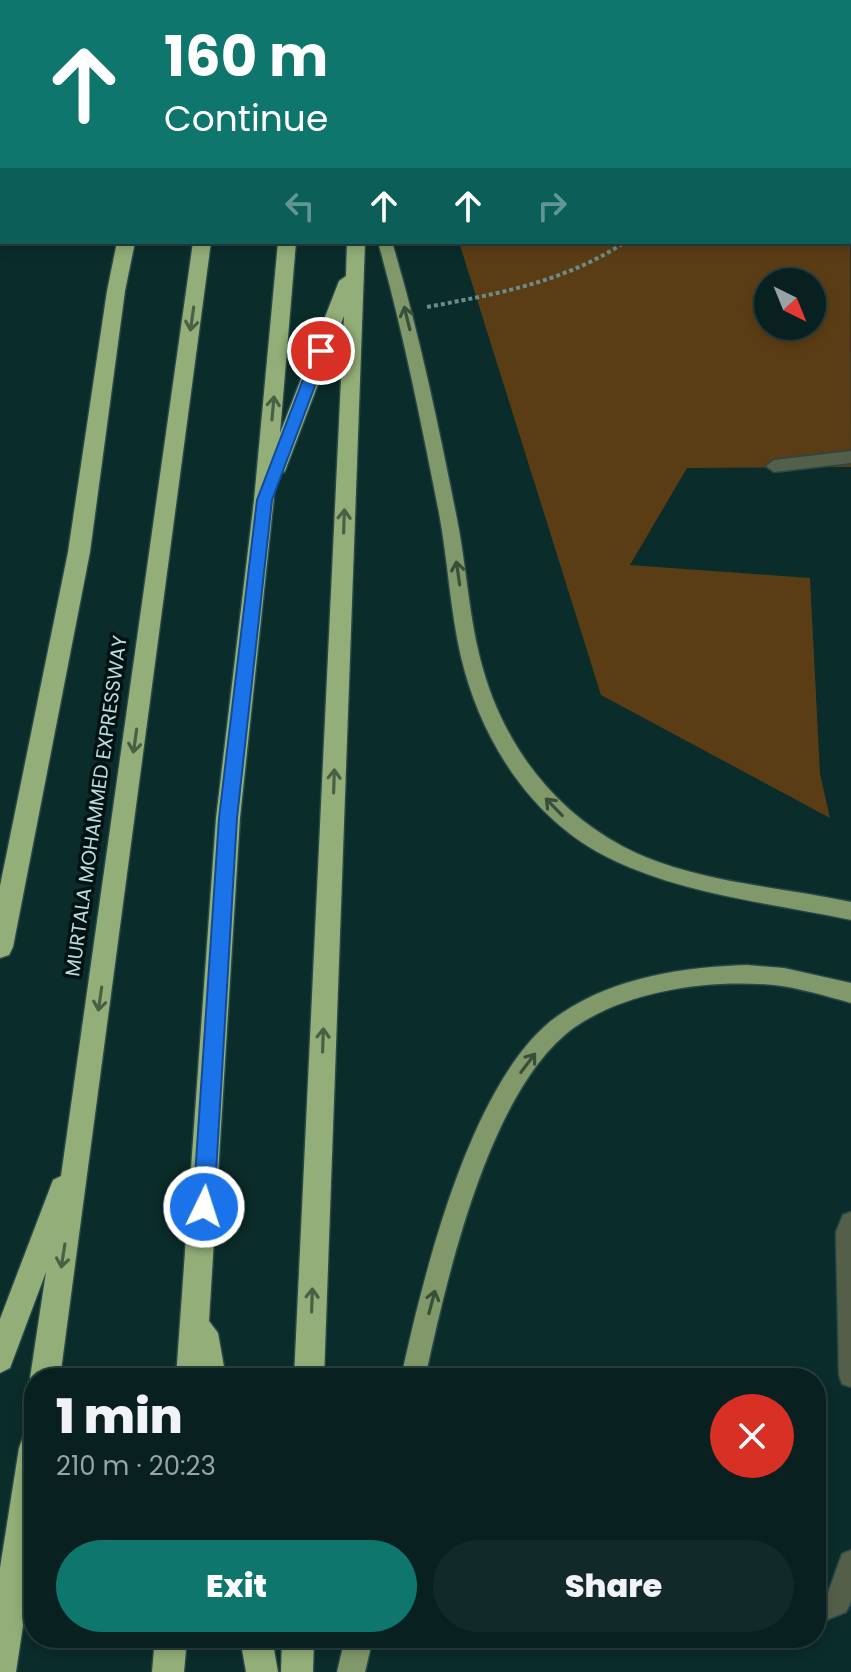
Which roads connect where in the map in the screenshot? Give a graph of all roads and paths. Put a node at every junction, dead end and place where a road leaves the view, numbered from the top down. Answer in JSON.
{"nodes":[{"id":1,"x":126,"y":244,"type":"edge"},
{"id":2,"x":202,"y":244,"type":"edge"},
{"id":3,"x":287,"y":244,"type":"edge"},
{"id":4,"x":386,"y":244,"type":"edge"},
{"id":5,"x":622,"y":244,"type":"edge"},
{"id":6,"x":355,"y":252,"type":"edge"},
{"id":7,"x":408,"y":318,"type":"junction"},
{"id":8,"x":851,"y":457,"type":"edge"},
{"id":9,"x":774,"y":466,"type":"dead end"},
{"id":10,"x":264,"y":500,"type":"junction"},
{"id":11,"x":851,"y":911,"type":"edge"},
{"id":12,"x":0,"y":947,"type":"edge"},
{"id":13,"x":851,"y":993,"type":"edge"},
{"id":14,"x":80,"y":1142,"type":"junction"},
{"id":15,"x":851,"y":1223,"type":"edge"},
{"id":16,"x":198,"y":1299,"type":"junction"},
{"id":17,"x":0,"y":1358,"type":"edge"},
{"id":18,"x":46,"y":1368,"type":"edge"},
{"id":19,"x":192,"y":1368,"type":"edge"},
{"id":20,"x":209,"y":1368,"type":"edge"},
{"id":21,"x":309,"y":1368,"type":"edge"},
{"id":22,"x":416,"y":1368,"type":"edge"},
{"id":23,"x":851,"y":1375,"type":"edge"},
{"id":24,"x":24,"y":1514,"type":"edge"},
{"id":25,"x":851,"y":1563,"type":"edge"},
{"id":26,"x":826,"y":1607,"type":"edge"},
{"id":27,"x":170,"y":1648,"type":"edge"},
{"id":28,"x":258,"y":1648,"type":"edge"},
{"id":29,"x":298,"y":1648,"type":"edge"},
{"id":30,"x":357,"y":1648,"type":"edge"},
{"id":31,"x":0,"y":1672,"type":"edge"},
{"id":32,"x":168,"y":1672,"type":"edge"},
{"id":33,"x":262,"y":1672,"type":"edge"},
{"id":34,"x":297,"y":1672,"type":"edge"},
{"id":35,"x":351,"y":1672,"type":"edge"}],
"edges":[{"from":1,"to":12,"type":"highway"},
{"from":2,"to":14,"type":"highway","name":"MURTALA MOHAMMED EXPRESSWAY","one_way":true},
{"from":10,"to":3,"type":"highway","one_way":true},
{"from":7,"to":4,"type":"main road","one_way":true},
{"from":5,"to":7,"type":"path"},
{"from":6,"to":10,"type":"highway"},
{"from":21,"to":6,"type":"highway","one_way":true},
{"from":11,"to":7,"type":"main road","one_way":true},
{"from":8,"to":9,"type":"street"},
{"from":10,"to":16,"type":"highway"},
{"from":22,"to":13,"type":"main road","one_way":true},
{"from":14,"to":17,"type":"highway"},
{"from":14,"to":18,"type":"highway","name":"MURTALA MOHAMMED EXPRESSWAY","one_way":true},
{"from":15,"to":23,"type":"street"},
{"from":16,"to":19,"type":"highway"},
{"from":16,"to":20,"type":"highway"},
{"from":24,"to":31,"type":"highway"},
{"from":25,"to":26,"type":"street"},
{"from":27,"to":32,"type":"highway"},
{"from":28,"to":33,"type":"highway"},
{"from":29,"to":34,"type":"highway"},
{"from":30,"to":35,"type":"main road"}]}
